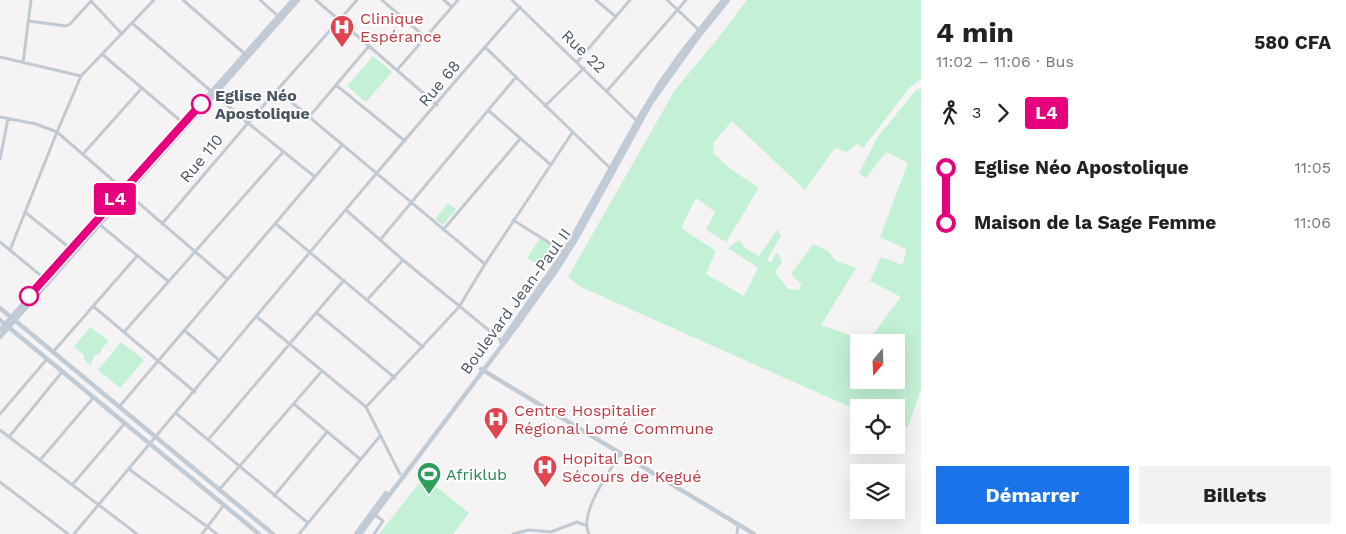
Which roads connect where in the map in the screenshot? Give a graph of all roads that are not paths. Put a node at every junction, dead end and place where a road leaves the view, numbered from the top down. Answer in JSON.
{"nodes":[{"id":1,"x":31,"y":0,"type":"edge"},
{"id":2,"x":154,"y":0,"type":"edge"},
{"id":3,"x":183,"y":0,"type":"edge"},
{"id":4,"x":260,"y":0,"type":"edge"},
{"id":5,"x":293,"y":0,"type":"edge"},
{"id":6,"x":298,"y":0,"type":"edge"},
{"id":7,"x":316,"y":0,"type":"edge"},
{"id":8,"x":357,"y":0,"type":"edge"},
{"id":9,"x":382,"y":0,"type":"edge"},
{"id":10,"x":444,"y":0,"type":"edge"},
{"id":11,"x":458,"y":0,"type":"edge"},
{"id":12,"x":512,"y":0,"type":"edge"},
{"id":13,"x":596,"y":0,"type":"edge"},
{"id":14,"x":630,"y":0,"type":"edge"},
{"id":15,"x":667,"y":0,"type":"edge"},
{"id":16,"x":686,"y":0,"type":"edge"},
{"id":17,"x":723,"y":0,"type":"edge"},
{"id":18,"x":728,"y":0,"type":"edge"},
{"id":19,"x":91,"y":1,"type":"edge"},
{"id":20,"x":452,"y":7,"type":"junction"},
{"id":21,"x":520,"y":7,"type":"junction"},
{"id":22,"x":678,"y":10,"type":"junction"},
{"id":23,"x":278,"y":16,"type":"junction"},
{"id":24,"x":615,"y":16,"type":"junction"},
{"id":25,"x":340,"y":20,"type":"junction"},
{"id":26,"x":29,"y":21,"type":"junction"},
{"id":27,"x":132,"y":23,"type":"junction"},
{"id":28,"x":699,"y":30,"type":"junction"},
{"id":29,"x":122,"y":34,"type":"junction"},
{"id":30,"x":425,"y":37,"type":"junction"},
{"id":31,"x":369,"y":46,"type":"junction"},
{"id":32,"x":485,"y":47,"type":"junction"},
{"id":33,"x":102,"y":54,"type":"junction"},
{"id":34,"x":245,"y":54,"type":"junction"},
{"id":35,"x":0,"y":58,"type":"edge"},
{"id":36,"x":577,"y":62,"type":"junction"},
{"id":37,"x":23,"y":63,"type":"junction"},
{"id":38,"x":584,"y":68,"type":"junction"},
{"id":39,"x":397,"y":70,"type":"junction"},
{"id":40,"x":81,"y":76,"type":"junction"},
{"id":41,"x":516,"y":77,"type":"junction"},
{"id":42,"x":336,"y":85,"type":"junction"},
{"id":43,"x":141,"y":89,"type":"junction"},
{"id":44,"x":277,"y":90,"type":"junction"},
{"id":45,"x":607,"y":91,"type":"junction"},
{"id":46,"x":214,"y":92,"type":"junction"},
{"id":47,"x":437,"y":105,"type":"junction"},
{"id":48,"x":545,"y":106,"type":"junction"},
{"id":49,"x":488,"y":110,"type":"junction"},
{"id":50,"x":0,"y":117,"type":"edge"},
{"id":51,"x":310,"y":117,"type":"junction"},
{"id":52,"x":8,"y":119,"type":"junction"},
{"id":53,"x":638,"y":122,"type":"junction"},
{"id":54,"x":248,"y":123,"type":"junction"},
{"id":55,"x":182,"y":124,"type":"junction"},
{"id":56,"x":57,"y":132,"type":"junction"},
{"id":57,"x":572,"y":132,"type":"junction"},
{"id":58,"x":520,"y":139,"type":"junction"},
{"id":59,"x":405,"y":142,"type":"junction"},
{"id":60,"x":342,"y":145,"type":"junction"},
{"id":61,"x":283,"y":152,"type":"junction"},
{"id":62,"x":83,"y":154,"type":"junction"},
{"id":63,"x":0,"y":159,"type":"edge"},
{"id":64,"x":551,"y":165,"type":"junction"},
{"id":65,"x":611,"y":169,"type":"junction"},
{"id":66,"x":376,"y":173,"type":"junction"},
{"id":67,"x":316,"y":177,"type":"junction"},
{"id":68,"x":125,"y":191,"type":"junction"},
{"id":69,"x":411,"y":203,"type":"junction"},
{"id":70,"x":346,"y":210,"type":"junction"},
{"id":71,"x":25,"y":212,"type":"junction"},
{"id":72,"x":513,"y":220,"type":"junction"},
{"id":73,"x":99,"y":224,"type":"junction"},
{"id":74,"x":162,"y":224,"type":"junction"},
{"id":75,"x":276,"y":224,"type":"junction"},
{"id":76,"x":443,"y":230,"type":"junction"},
{"id":77,"x":380,"y":240,"type":"junction"},
{"id":78,"x":0,"y":242,"type":"edge"},
{"id":79,"x":71,"y":248,"type":"junction"},
{"id":80,"x":10,"y":250,"type":"junction"},
{"id":81,"x":194,"y":251,"type":"junction"},
{"id":82,"x":311,"y":252,"type":"junction"},
{"id":83,"x":564,"y":252,"type":"junction"},
{"id":84,"x":137,"y":256,"type":"junction"},
{"id":85,"x":403,"y":260,"type":"junction"},
{"id":86,"x":485,"y":264,"type":"junction"},
{"id":87,"x":45,"y":279,"type":"junction"},
{"id":88,"x":227,"y":279,"type":"junction"},
{"id":89,"x":344,"y":280,"type":"junction"},
{"id":90,"x":168,"y":282,"type":"junction"},
{"id":91,"x":367,"y":300,"type":"junction"},
{"id":92,"x":93,"y":306,"type":"junction"},
{"id":93,"x":460,"y":307,"type":"junction"},
{"id":94,"x":0,"y":308,"type":"edge"},
{"id":95,"x":318,"y":313,"type":"junction"},
{"id":96,"x":257,"y":317,"type":"junction"},
{"id":97,"x":13,"y":319,"type":"junction"},
{"id":98,"x":0,"y":320,"type":"edge"},
{"id":99,"x":7,"y":326,"type":"junction"},
{"id":100,"x":0,"y":330,"type":"edge"},
{"id":101,"x":184,"y":330,"type":"junction"},
{"id":102,"x":124,"y":332,"type":"junction"},
{"id":103,"x":0,"y":337,"type":"edge"},
{"id":104,"x":503,"y":342,"type":"junction"},
{"id":105,"x":290,"y":344,"type":"junction"},
{"id":106,"x":423,"y":347,"type":"junction"},
{"id":107,"x":53,"y":352,"type":"junction"},
{"id":108,"x":48,"y":359,"type":"junction"},
{"id":109,"x":159,"y":361,"type":"junction"},
{"id":110,"x":220,"y":361,"type":"junction"},
{"id":111,"x":481,"y":369,"type":"junction"},
{"id":112,"x":322,"y":370,"type":"junction"},
{"id":113,"x":62,"y":372,"type":"junction"},
{"id":114,"x":395,"y":378,"type":"junction"},
{"id":115,"x":195,"y":392,"type":"junction"},
{"id":116,"x":93,"y":398,"type":"junction"},
{"id":117,"x":294,"y":404,"type":"junction"},
{"id":118,"x":119,"y":407,"type":"junction"},
{"id":119,"x":366,"y":408,"type":"junction"},
{"id":120,"x":0,"y":414,"type":"edge"},
{"id":121,"x":176,"y":414,"type":"junction"},
{"id":122,"x":125,"y":423,"type":"junction"},
{"id":123,"x":0,"y":430,"type":"edge"},
{"id":124,"x":328,"y":432,"type":"junction"},
{"id":125,"x":380,"y":436,"type":"junction"},
{"id":126,"x":9,"y":437,"type":"junction"},
{"id":127,"x":156,"y":437,"type":"junction"},
{"id":128,"x":208,"y":440,"type":"junction"},
{"id":129,"x":150,"y":444,"type":"junction"},
{"id":130,"x":620,"y":454,"type":"junction"},
{"id":131,"x":41,"y":459,"type":"junction"},
{"id":132,"x":360,"y":459,"type":"junction"},
{"id":133,"x":240,"y":467,"type":"junction"},
{"id":134,"x":129,"y":469,"type":"junction"},
{"id":135,"x":400,"y":474,"type":"junction"},
{"id":136,"x":0,"y":482,"type":"edge"},
{"id":137,"x":73,"y":484,"type":"junction"},
{"id":138,"x":219,"y":490,"type":"junction"},
{"id":139,"x":274,"y":496,"type":"junction"},
{"id":140,"x":99,"y":504,"type":"junction"},
{"id":141,"x":224,"y":505,"type":"junction"},
{"id":142,"x":374,"y":514,"type":"junction"},
{"id":143,"x":308,"y":523,"type":"junction"},
{"id":144,"x":738,"y":525,"type":"junction"},
{"id":145,"x":587,"y":526,"type":"junction"},
{"id":146,"x":208,"y":527,"type":"junction"},
{"id":147,"x":68,"y":534,"type":"edge"},
{"id":148,"x":74,"y":534,"type":"edge"},
{"id":149,"x":137,"y":534,"type":"edge"},
{"id":150,"x":202,"y":534,"type":"edge"},
{"id":151,"x":217,"y":534,"type":"edge"},
{"id":152,"x":259,"y":534,"type":"edge"},
{"id":153,"x":273,"y":534,"type":"edge"},
{"id":154,"x":299,"y":534,"type":"edge"},
{"id":155,"x":356,"y":534,"type":"edge"},
{"id":156,"x":360,"y":534,"type":"edge"},
{"id":157,"x":374,"y":534,"type":"edge"},
{"id":158,"x":513,"y":534,"type":"edge"},
{"id":159,"x":589,"y":534,"type":"edge"},
{"id":160,"x":737,"y":534,"type":"edge"},
{"id":161,"x":754,"y":534,"type":"edge"}],
"edges":[{"from":1,"to":26,"type":"street"},
{"from":2,"to":27,"type":"street"},
{"from":3,"to":34,"type":"street"},
{"from":4,"to":23,"type":"street"},
{"from":5,"to":23,"type":"main road"},
{"from":6,"to":46,"type":"main road"},
{"from":7,"to":25,"type":"street"},
{"from":8,"to":25,"type":"street","name":"Rue 110"},
{"from":9,"to":30,"type":"street"},
{"from":10,"to":20,"type":"street"},
{"from":11,"to":20,"type":"street"},
{"from":12,"to":21,"type":"street","name":"Rue 22"},
{"from":13,"to":24,"type":"street"},
{"from":14,"to":24,"type":"street"},
{"from":15,"to":22,"type":"street"},
{"from":16,"to":22,"type":"street"},
{"from":17,"to":28,"type":"main road","name":"Boulevard Jean-Paul II"},
{"from":18,"to":53,"type":"main road","name":"Boulevard Jean-Paul II"},
{"from":19,"to":26,"type":"street"},
{"from":19,"to":29,"type":"street"},
{"from":20,"to":30,"type":"street"},
{"from":21,"to":32,"type":"street","name":"Rue 68"},
{"from":21,"to":36,"type":"street","name":"Rue 22"},
{"from":22,"to":28,"type":"street"},
{"from":22,"to":45,"type":"street"},
{"from":23,"to":34,"type":"main road"},
{"from":24,"to":36,"type":"street"},
{"from":25,"to":31,"type":"street"},
{"from":25,"to":44,"type":"street","name":"Rue 110"},
{"from":26,"to":37,"type":"street"},
{"from":27,"to":29,"type":"street"},
{"from":27,"to":46,"type":"street"},
{"from":28,"to":53,"type":"main road","name":"Boulevard Jean-Paul II"},
{"from":29,"to":33,"type":"street"},
{"from":30,"to":39,"type":"street"},
{"from":31,"to":39,"type":"street"},
{"from":31,"to":42,"type":"street"},
{"from":32,"to":41,"type":"street"},
{"from":32,"to":47,"type":"street","name":"Rue 68"},
{"from":33,"to":40,"type":"street"},
{"from":33,"to":43,"type":"street"},
{"from":34,"to":46,"type":"main road"},
{"from":35,"to":37,"type":"street"},
{"from":36,"to":38,"type":"street","name":"Rue 22"},
{"from":37,"to":40,"type":"street"},
{"from":38,"to":45,"type":"street","name":"Rue 22"},
{"from":38,"to":48,"type":"street"},
{"from":39,"to":47,"type":"street"},
{"from":40,"to":56,"type":"street"},
{"from":41,"to":48,"type":"street"},
{"from":41,"to":49,"type":"street"},
{"from":42,"to":51,"type":"street"},
{"from":42,"to":59,"type":"street"},
{"from":43,"to":55,"type":"street"},
{"from":43,"to":62,"type":"street"},
{"from":44,"to":51,"type":"street"},
{"from":44,"to":54,"type":"street","name":"Rue 110"},
{"from":45,"to":53,"type":"street","name":"Rue 22"},
{"from":46,"to":54,"type":"street"},
{"from":46,"to":55,"type":"main road"},
{"from":46,"to":68,"type":"main road"},
{"from":47,"to":59,"type":"street","name":"Rue 68"},
{"from":48,"to":57,"type":"street"},
{"from":49,"to":58,"type":"street"},
{"from":49,"to":69,"type":"street"},
{"from":50,"to":52,"type":"street"},
{"from":51,"to":60,"type":"street"},
{"from":52,"to":56,"type":"street"},
{"from":52,"to":63,"type":"street"},
{"from":53,"to":65,"type":"main road","name":"Boulevard Jean-Paul II"},
{"from":53,"to":104,"type":"main road","name":"Boulevard Jean-Paul II"},
{"from":54,"to":61,"type":"street"},
{"from":54,"to":74,"type":"street","name":"Rue 110"},
{"from":55,"to":68,"type":"main road"},
{"from":56,"to":62,"type":"street"},
{"from":56,"to":71,"type":"street"},
{"from":57,"to":64,"type":"street"},
{"from":57,"to":65,"type":"street"},
{"from":58,"to":64,"type":"street"},
{"from":58,"to":76,"type":"street"},
{"from":59,"to":66,"type":"street","name":"Rue 68"},
{"from":60,"to":66,"type":"street"},
{"from":60,"to":67,"type":"street"},
{"from":61,"to":67,"type":"street"},
{"from":61,"to":81,"type":"street"},
{"from":62,"to":68,"type":"street"},
{"from":64,"to":72,"type":"street"},
{"from":65,"to":83,"type":"main road","name":"Boulevard Jean-Paul II"},
{"from":66,"to":69,"type":"street"},
{"from":66,"to":70,"type":"street","name":"Rue 68"},
{"from":67,"to":75,"type":"street"},
{"from":68,"to":73,"type":"main road"},
{"from":68,"to":74,"type":"street"},
{"from":68,"to":79,"type":"main road"},
{"from":69,"to":76,"type":"street"},
{"from":69,"to":77,"type":"street"},
{"from":70,"to":77,"type":"street"},
{"from":70,"to":82,"type":"street","name":"Rue 68"},
{"from":71,"to":79,"type":"street"},
{"from":71,"to":80,"type":"street"},
{"from":72,"to":83,"type":"street"},
{"from":72,"to":86,"type":"street"},
{"from":73,"to":84,"type":"street"},
{"from":73,"to":97,"type":"main road"},
{"from":74,"to":81,"type":"street"},
{"from":75,"to":82,"type":"street"},
{"from":75,"to":88,"type":"street"},
{"from":76,"to":86,"type":"street"},
{"from":77,"to":85,"type":"street"},
{"from":78,"to":80,"type":"street"},
{"from":79,"to":87,"type":"main road"},
{"from":80,"to":87,"type":"street"},
{"from":81,"to":88,"type":"street"},
{"from":81,"to":90,"type":"street"},
{"from":82,"to":89,"type":"street"},
{"from":82,"to":96,"type":"street","name":"Rue 68"},
{"from":83,"to":104,"type":"main road","name":"Boulevard Jean-Paul II"},
{"from":84,"to":90,"type":"street"},
{"from":84,"to":92,"type":"street"},
{"from":85,"to":91,"type":"street"},
{"from":85,"to":93,"type":"street"},
{"from":86,"to":93,"type":"street"},
{"from":87,"to":97,"type":"main road"},
{"from":88,"to":101,"type":"street"},
{"from":89,"to":91,"type":"street"},
{"from":89,"to":95,"type":"street"},
{"from":90,"to":102,"type":"street"},
{"from":91,"to":106,"type":"street"},
{"from":92,"to":102,"type":"street"},
{"from":92,"to":107,"type":"street"},
{"from":93,"to":104,"type":"street"},
{"from":93,"to":106,"type":"street"},
{"from":94,"to":97,"type":"main road"},
{"from":95,"to":105,"type":"street"},
{"from":95,"to":114,"type":"street"},
{"from":96,"to":105,"type":"street"},
{"from":96,"to":110,"type":"street","name":"Rue 68"},
{"from":97,"to":99,"type":"main road"},
{"from":97,"to":107,"type":"main road"},
{"from":98,"to":99,"type":"main road"},
{"from":99,"to":100,"type":"main road"},
{"from":99,"to":103,"type":"main road"},
{"from":99,"to":108,"type":"main road"},
{"from":101,"to":109,"type":"street"},
{"from":101,"to":110,"type":"street"},
{"from":102,"to":109,"type":"street"},
{"from":104,"to":111,"type":"main road","name":"Boulevard Jean-Paul II"},
{"from":105,"to":112,"type":"street"},
{"from":105,"to":128,"type":"street"},
{"from":106,"to":114,"type":"street"},
{"from":107,"to":118,"type":"main road"},
{"from":108,"to":113,"type":"main road"},
{"from":108,"to":120,"type":"street"},
{"from":109,"to":115,"type":"street"},
{"from":109,"to":118,"type":"street"},
{"from":110,"to":115,"type":"street","name":"Rue 68"},
{"from":111,"to":130,"type":"main road"},
{"from":111,"to":135,"type":"main road","name":"Boulevard Jean-Paul II"},
{"from":111,"to":142,"type":"main road","name":"Boulevard Jean-Paul II"},
{"from":112,"to":117,"type":"street"},
{"from":112,"to":119,"type":"street"},
{"from":113,"to":116,"type":"main road"},
{"from":113,"to":126,"type":"street"},
{"from":114,"to":119,"type":"street"},
{"from":115,"to":121,"type":"street","name":"Rue 68"},
{"from":116,"to":122,"type":"main road"},
{"from":116,"to":131,"type":"street"},
{"from":117,"to":124,"type":"street"},
{"from":117,"to":133,"type":"street"},
{"from":118,"to":127,"type":"main road"},
{"from":119,"to":125,"type":"street"},
{"from":121,"to":127,"type":"street","name":"Rue 68"},
{"from":121,"to":128,"type":"street"},
{"from":122,"to":129,"type":"main road"},
{"from":122,"to":137,"type":"street"},
{"from":123,"to":126,"type":"street"},
{"from":124,"to":132,"type":"street"},
{"from":124,"to":139,"type":"street"},
{"from":125,"to":132,"type":"street"},
{"from":125,"to":135,"type":"street"},
{"from":126,"to":131,"type":"street"},
{"from":127,"to":129,"type":"street","name":"Rue 68"},
{"from":127,"to":138,"type":"main road"},
{"from":128,"to":133,"type":"street"},
{"from":129,"to":134,"type":"street","name":"Rue 68"},
{"from":129,"to":141,"type":"main road"},
{"from":130,"to":144,"type":"main road"},
{"from":130,"to":145,"type":"street"},
{"from":131,"to":137,"type":"street"},
{"from":132,"to":143,"type":"street"},
{"from":133,"to":138,"type":"street"},
{"from":133,"to":139,"type":"street"},
{"from":134,"to":140,"type":"street","name":"Rue 68"},
{"from":134,"to":146,"type":"street"},
{"from":135,"to":155,"type":"main road","name":"Boulevard Jean-Paul II"},
{"from":136,"to":147,"type":"street"},
{"from":137,"to":140,"type":"street"},
{"from":138,"to":153,"type":"main road"},
{"from":139,"to":143,"type":"street"},
{"from":140,"to":148,"type":"street","name":"Rue 68"},
{"from":140,"to":149,"type":"street"},
{"from":141,"to":146,"type":"street"},
{"from":141,"to":152,"type":"main road"},
{"from":142,"to":156,"type":"main road","name":"Boulevard Jean-Paul II"},
{"from":142,"to":157,"type":"street"},
{"from":143,"to":154,"type":"street"},
{"from":144,"to":160,"type":"street"},
{"from":144,"to":161,"type":"main road"},
{"from":145,"to":158,"type":"street"},
{"from":145,"to":159,"type":"street"},
{"from":146,"to":150,"type":"street"},
{"from":146,"to":151,"type":"street"}]}
